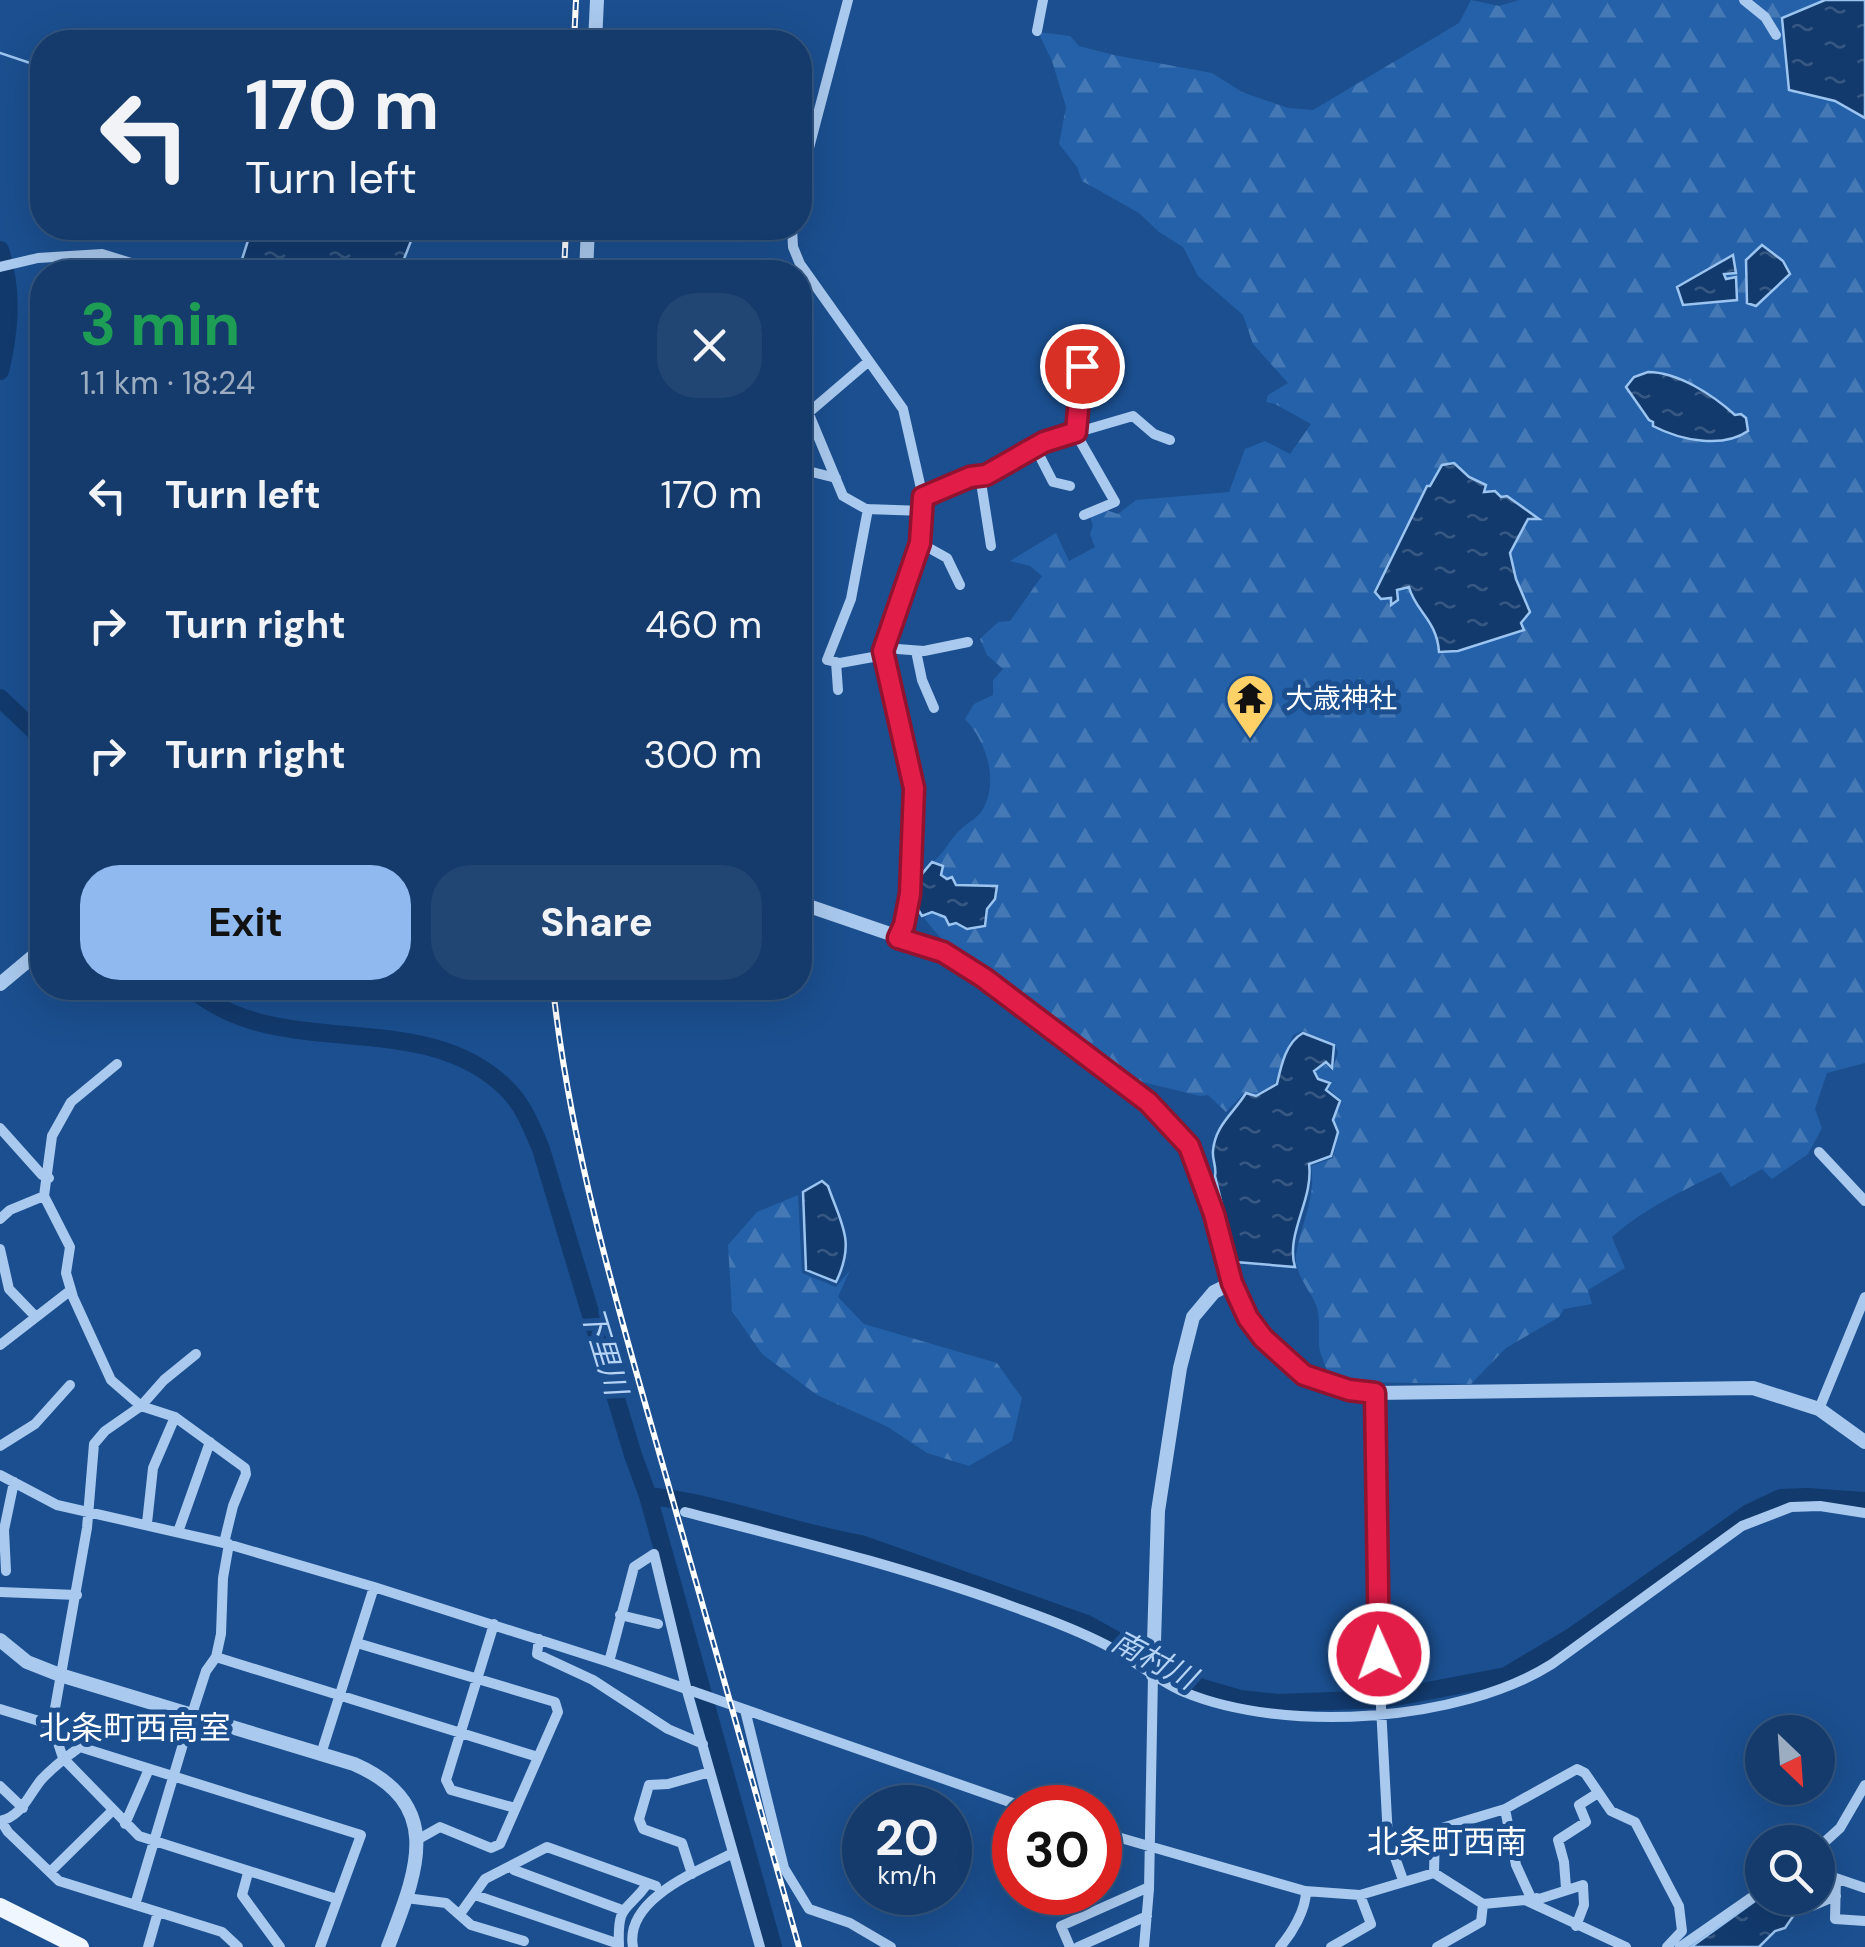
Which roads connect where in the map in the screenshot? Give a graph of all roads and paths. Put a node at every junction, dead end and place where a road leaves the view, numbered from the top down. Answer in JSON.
{"nodes":[{"id":1,"x":597,"y":0,"type":"edge"},
{"id":2,"x":848,"y":0,"type":"edge"},
{"id":3,"x":1043,"y":0,"type":"edge"},
{"id":4,"x":1744,"y":0,"type":"edge"},
{"id":5,"x":596,"y":30,"type":"edge"},
{"id":6,"x":1037,"y":31,"type":"dead end"},
{"id":7,"x":1776,"y":35,"type":"dead end"},
{"id":8,"x":812,"y":136,"type":"edge"},
{"id":9,"x":32,"y":260,"type":"edge"},
{"id":10,"x":121,"y":260,"type":"edge"},
{"id":11,"x":30,"y":261,"type":"edge"},
{"id":12,"x":0,"y":267,"type":"edge"},
{"id":13,"x":812,"y":281,"type":"edge"},
{"id":14,"x":869,"y":361,"type":"junction"},
{"id":15,"x":1082,"y":366,"type":"dead end"},
{"id":16,"x":812,"y":409,"type":"edge"},
{"id":17,"x":812,"y":432,"type":"edge"},
{"id":18,"x":1076,"y":432,"type":"junction"},
{"id":19,"x":1170,"y":440,"type":"dead end"},
{"id":20,"x":1036,"y":447,"type":"junction"},
{"id":21,"x":812,"y":472,"type":"edge"},
{"id":22,"x":980,"y":476,"type":"junction"},
{"id":23,"x":836,"y":478,"type":"junction"},
{"id":24,"x":1070,"y":486,"type":"dead end"},
{"id":25,"x":923,"y":497,"type":"junction"},
{"id":26,"x":868,"y":509,"type":"junction"},
{"id":27,"x":924,"y":510,"type":"junction"},
{"id":28,"x":1084,"y":514,"type":"dead end"},
{"id":29,"x":920,"y":543,"type":"junction"},
{"id":30,"x":991,"y":546,"type":"dead end"},
{"id":31,"x":960,"y":585,"type":"dead end"},
{"id":32,"x":968,"y":642,"type":"dead end"},
{"id":33,"x":884,"y":651,"type":"junction"},
{"id":34,"x":916,"y":651,"type":"junction"},
{"id":35,"x":836,"y":662,"type":"junction"},
{"id":36,"x":838,"y":690,"type":"dead end"},
{"id":37,"x":934,"y":708,"type":"dead end"},
{"id":38,"x":812,"y":907,"type":"edge"},
{"id":39,"x":898,"y":938,"type":"junction"},
{"id":40,"x":30,"y":958,"type":"edge"},
{"id":41,"x":0,"y":984,"type":"edge"},
{"id":42,"x":117,"y":1064,"type":"dead end"},
{"id":43,"x":0,"y":1128,"type":"edge"},
{"id":44,"x":1819,"y":1152,"type":"dead end"},
{"id":45,"x":49,"y":1178,"type":"junction"},
{"id":46,"x":44,"y":1196,"type":"junction"},
{"id":47,"x":1865,"y":1201,"type":"edge"},
{"id":48,"x":0,"y":1218,"type":"edge"},
{"id":49,"x":0,"y":1249,"type":"edge"},
{"id":50,"x":1232,"y":1283,"type":"junction"},
{"id":51,"x":71,"y":1290,"type":"junction"},
{"id":52,"x":1865,"y":1297,"type":"edge"},
{"id":53,"x":35,"y":1316,"type":"junction"},
{"id":54,"x":0,"y":1345,"type":"edge"},
{"id":55,"x":196,"y":1354,"type":"dead end"},
{"id":56,"x":70,"y":1385,"type":"dead end"},
{"id":57,"x":1375,"y":1393,"type":"junction"},
{"id":58,"x":141,"y":1406,"type":"junction"},
{"id":59,"x":1819,"y":1409,"type":"junction"},
{"id":60,"x":175,"y":1417,"type":"junction"},
{"id":61,"x":210,"y":1442,"type":"junction"},
{"id":62,"x":1865,"y":1442,"type":"edge"},
{"id":63,"x":0,"y":1446,"type":"edge"},
{"id":64,"x":0,"y":1475,"type":"edge"},
{"id":65,"x":14,"y":1482,"type":"junction"},
{"id":66,"x":685,"y":1512,"type":"dead end"},
{"id":67,"x":1865,"y":1513,"type":"edge"},
{"id":68,"x":88,"y":1514,"type":"junction"},
{"id":69,"x":147,"y":1523,"type":"junction"},
{"id":70,"x":178,"y":1532,"type":"junction"},
{"id":71,"x":226,"y":1543,"type":"junction"},
{"id":72,"x":6,"y":1571,"type":"dead end"},
{"id":73,"x":374,"y":1586,"type":"junction"},
{"id":74,"x":0,"y":1592,"type":"edge"},
{"id":75,"x":77,"y":1595,"type":"junction"},
{"id":76,"x":620,"y":1614,"type":"junction"},
{"id":77,"x":494,"y":1624,"type":"junction"},
{"id":78,"x":658,"y":1624,"type":"dead end"},
{"id":79,"x":540,"y":1639,"type":"junction"},
{"id":80,"x":0,"y":1640,"type":"edge"},
{"id":81,"x":357,"y":1643,"type":"junction"},
{"id":82,"x":216,"y":1656,"type":"junction"},
{"id":83,"x":609,"y":1662,"type":"junction"},
{"id":84,"x":60,"y":1675,"type":"junction"},
{"id":85,"x":1154,"y":1675,"type":"junction"},
{"id":86,"x":477,"y":1679,"type":"junction"},
{"id":87,"x":689,"y":1692,"type":"junction"},
{"id":88,"x":340,"y":1696,"type":"junction"},
{"id":89,"x":0,"y":1709,"type":"edge"},
{"id":90,"x":745,"y":1710,"type":"junction"},
{"id":91,"x":192,"y":1714,"type":"junction"},
{"id":92,"x":1382,"y":1715,"type":"junction"},
{"id":93,"x":52,"y":1725,"type":"junction"},
{"id":94,"x":460,"y":1733,"type":"junction"},
{"id":95,"x":703,"y":1744,"type":"junction"},
{"id":96,"x":322,"y":1754,"type":"junction"},
{"id":97,"x":538,"y":1756,"type":"junction"},
{"id":98,"x":63,"y":1758,"type":"junction"},
{"id":99,"x":149,"y":1769,"type":"junction"},
{"id":100,"x":710,"y":1772,"type":"junction"},
{"id":101,"x":173,"y":1776,"type":"junction"},
{"id":102,"x":1865,"y":1784,"type":"edge"},
{"id":103,"x":0,"y":1786,"type":"edge"},
{"id":104,"x":1598,"y":1793,"type":"junction"},
{"id":105,"x":992,"y":1796,"type":"edge"},
{"id":106,"x":23,"y":1808,"type":"junction"},
{"id":107,"x":515,"y":1808,"type":"junction"},
{"id":108,"x":1506,"y":1809,"type":"junction"},
{"id":109,"x":112,"y":1811,"type":"junction"},
{"id":110,"x":1,"y":1821,"type":"edge"},
{"id":111,"x":125,"y":1824,"type":"junction"},
{"id":112,"x":1835,"y":1833,"type":"edge"},
{"id":113,"x":417,"y":1840,"type":"junction"},
{"id":114,"x":1122,"y":1840,"type":"edge"},
{"id":115,"x":153,"y":1842,"type":"junction"},
{"id":116,"x":1149,"y":1849,"type":"junction"},
{"id":117,"x":734,"y":1854,"type":"junction"},
{"id":118,"x":511,"y":1866,"type":"junction"},
{"id":119,"x":50,"y":1872,"type":"junction"},
{"id":120,"x":248,"y":1873,"type":"junction"},
{"id":121,"x":1434,"y":1873,"type":"junction"},
{"id":122,"x":692,"y":1874,"type":"junction"},
{"id":123,"x":1836,"y":1878,"type":"joint"},
{"id":124,"x":1403,"y":1880,"type":"junction"},
{"id":125,"x":1149,"y":1887,"type":"junction"},
{"id":126,"x":1566,"y":1888,"type":"junction"},
{"id":127,"x":1865,"y":1888,"type":"edge"},
{"id":128,"x":1306,"y":1891,"type":"junction"},
{"id":129,"x":475,"y":1894,"type":"junction"},
{"id":130,"x":1360,"y":1895,"type":"junction"},
{"id":131,"x":1836,"y":1896,"type":"joint"},
{"id":132,"x":406,"y":1898,"type":"junction"},
{"id":133,"x":337,"y":1899,"type":"junction"},
{"id":134,"x":1536,"y":1902,"type":"junction"},
{"id":135,"x":1745,"y":1902,"type":"edge"},
{"id":136,"x":1483,"y":1904,"type":"junction"},
{"id":137,"x":135,"y":1905,"type":"junction"},
{"id":138,"x":0,"y":1906,"type":"edge"},
{"id":139,"x":622,"y":1910,"type":"junction"},
{"id":140,"x":158,"y":1912,"type":"junction"},
{"id":141,"x":460,"y":1914,"type":"junction"},
{"id":142,"x":1147,"y":1916,"type":"junction"},
{"id":143,"x":1865,"y":1920,"type":"edge"},
{"id":144,"x":1576,"y":1926,"type":"junction"},
{"id":145,"x":524,"y":1941,"type":"dead end"},
{"id":146,"x":619,"y":1945,"type":"edge"},
{"id":147,"x":80,"y":1947,"type":"edge"},
{"id":148,"x":148,"y":1947,"type":"edge"},
{"id":149,"x":238,"y":1947,"type":"edge"},
{"id":150,"x":280,"y":1947,"type":"edge"},
{"id":151,"x":320,"y":1947,"type":"edge"},
{"id":152,"x":388,"y":1947,"type":"edge"},
{"id":153,"x":633,"y":1947,"type":"edge"},
{"id":154,"x":760,"y":1947,"type":"edge"},
{"id":155,"x":891,"y":1947,"type":"edge"},
{"id":156,"x":1070,"y":1947,"type":"edge"},
{"id":157,"x":1078,"y":1947,"type":"edge"},
{"id":158,"x":1144,"y":1947,"type":"edge"},
{"id":159,"x":1280,"y":1947,"type":"edge"},
{"id":160,"x":1332,"y":1947,"type":"edge"},
{"id":161,"x":1436,"y":1947,"type":"edge"},
{"id":162,"x":1626,"y":1947,"type":"edge"},
{"id":163,"x":1668,"y":1947,"type":"edge"},
{"id":164,"x":1680,"y":1947,"type":"edge"}],
"edges":[{"from":1,"to":5,"type":"street"},
{"from":2,"to":8,"type":"street"},
{"from":3,"to":6,"type":"street"},
{"from":4,"to":7,"type":"street"},
{"from":9,"to":10,"type":"street"},
{"from":11,"to":12,"type":"street"},
{"from":13,"to":14,"type":"street"},
{"from":14,"to":16,"type":"street"},
{"from":14,"to":25,"type":"street"},
{"from":15,"to":18,"type":"street"},
{"from":17,"to":23,"type":"street"},
{"from":18,"to":19,"type":"street"},
{"from":18,"to":20,"type":"street"},
{"from":18,"to":28,"type":"street"},
{"from":20,"to":22,"type":"street"},
{"from":20,"to":24,"type":"street"},
{"from":21,"to":23,"type":"street"},
{"from":22,"to":25,"type":"street"},
{"from":22,"to":30,"type":"street"},
{"from":23,"to":26,"type":"street"},
{"from":25,"to":27,"type":"street"},
{"from":26,"to":27,"type":"street"},
{"from":26,"to":35,"type":"street"},
{"from":27,"to":29,"type":"street"},
{"from":29,"to":31,"type":"street"},
{"from":29,"to":33,"type":"street"},
{"from":32,"to":34,"type":"street"},
{"from":33,"to":34,"type":"street"},
{"from":33,"to":35,"type":"street"},
{"from":33,"to":39,"type":"street"},
{"from":34,"to":37,"type":"street"},
{"from":35,"to":36,"type":"street"},
{"from":38,"to":39,"type":"street"},
{"from":39,"to":50,"type":"street"},
{"from":40,"to":41,"type":"street"},
{"from":42,"to":45,"type":"street"},
{"from":43,"to":45,"type":"street"},
{"from":44,"to":47,"type":"street"},
{"from":45,"to":46,"type":"street"},
{"from":46,"to":48,"type":"street"},
{"from":46,"to":51,"type":"street"},
{"from":49,"to":53,"type":"street"},
{"from":50,"to":57,"type":"street"},
{"from":50,"to":85,"type":"street"},
{"from":51,"to":53,"type":"street"},
{"from":51,"to":58,"type":"street"},
{"from":52,"to":59,"type":"street"},
{"from":53,"to":54,"type":"street"},
{"from":55,"to":58,"type":"street"},
{"from":56,"to":63,"type":"street"},
{"from":57,"to":59,"type":"street"},
{"from":57,"to":92,"type":"street"},
{"from":58,"to":60,"type":"street"},
{"from":58,"to":68,"type":"street"},
{"from":59,"to":62,"type":"street"},
{"from":60,"to":61,"type":"street"},
{"from":60,"to":69,"type":"street"},
{"from":61,"to":70,"type":"street"},
{"from":61,"to":71,"type":"street"},
{"from":64,"to":65,"type":"street"},
{"from":65,"to":68,"type":"street"},
{"from":65,"to":72,"type":"street"},
{"from":66,"to":85,"type":"street"},
{"from":67,"to":92,"type":"street"},
{"from":68,"to":69,"type":"street"},
{"from":68,"to":75,"type":"street"},
{"from":69,"to":70,"type":"street"},
{"from":70,"to":71,"type":"street"},
{"from":71,"to":73,"type":"street"},
{"from":71,"to":82,"type":"street"},
{"from":73,"to":77,"type":"street"},
{"from":73,"to":81,"type":"street"},
{"from":74,"to":75,"type":"street"},
{"from":75,"to":84,"type":"street"},
{"from":76,"to":78,"type":"street"},
{"from":76,"to":83,"type":"street"},
{"from":76,"to":87,"type":"street"},
{"from":77,"to":79,"type":"street"},
{"from":77,"to":86,"type":"street"},
{"from":79,"to":83,"type":"street"},
{"from":79,"to":95,"type":"street"},
{"from":80,"to":84,"type":"street"},
{"from":81,"to":86,"type":"street"},
{"from":81,"to":88,"type":"street"},
{"from":82,"to":88,"type":"street"},
{"from":82,"to":91,"type":"street"},
{"from":83,"to":87,"type":"street"},
{"from":84,"to":91,"type":"street"},
{"from":84,"to":93,"type":"street"},
{"from":85,"to":92,"type":"street"},
{"from":85,"to":116,"type":"street"},
{"from":86,"to":94,"type":"street"},
{"from":86,"to":97,"type":"street"},
{"from":87,"to":90,"type":"street"},
{"from":87,"to":95,"type":"street"},
{"from":88,"to":94,"type":"street"},
{"from":88,"to":96,"type":"street"},
{"from":89,"to":93,"type":"street"},
{"from":90,"to":105,"type":"street"},
{"from":90,"to":155,"type":"street"},
{"from":91,"to":96,"type":"street"},
{"from":91,"to":101,"type":"street"},
{"from":92,"to":124,"type":"street"},
{"from":93,"to":98,"type":"street"},
{"from":94,"to":97,"type":"street"},
{"from":94,"to":107,"type":"street"},
{"from":95,"to":100,"type":"street"},
{"from":96,"to":113,"type":"street"},
{"from":97,"to":107,"type":"street"},
{"from":98,"to":99,"type":"street"},
{"from":98,"to":106,"type":"street"},
{"from":98,"to":109,"type":"street"},
{"from":99,"to":101,"type":"street"},
{"from":99,"to":111,"type":"street"},
{"from":100,"to":117,"type":"street"},
{"from":100,"to":122,"type":"street"},
{"from":101,"to":115,"type":"street"},
{"from":101,"to":133,"type":"street"},
{"from":102,"to":112,"type":"street"},
{"from":103,"to":106,"type":"street"},
{"from":104,"to":108,"type":"street"},
{"from":104,"to":126,"type":"street"},
{"from":104,"to":163,"type":"street"},
{"from":106,"to":110,"type":"street"},
{"from":107,"to":113,"type":"street"},
{"from":108,"to":121,"type":"street"},
{"from":108,"to":134,"type":"street"},
{"from":109,"to":111,"type":"street"},
{"from":109,"to":119,"type":"street"},
{"from":110,"to":119,"type":"street"},
{"from":111,"to":115,"type":"street"},
{"from":113,"to":132,"type":"street"},
{"from":114,"to":116,"type":"street"},
{"from":115,"to":120,"type":"street"},
{"from":115,"to":137,"type":"street"},
{"from":116,"to":125,"type":"street"},
{"from":116,"to":128,"type":"street"},
{"from":117,"to":122,"type":"street"},
{"from":117,"to":154,"type":"street"},
{"from":118,"to":129,"type":"street"},
{"from":118,"to":139,"type":"street"},
{"from":118,"to":139,"type":"street"},
{"from":119,"to":137,"type":"street"},
{"from":120,"to":133,"type":"street"},
{"from":120,"to":150,"type":"street"},
{"from":121,"to":124,"type":"street"},
{"from":121,"to":136,"type":"street"},
{"from":122,"to":153,"type":"street"},
{"from":123,"to":127,"type":"street"},
{"from":123,"to":131,"type":"street"},
{"from":124,"to":130,"type":"street"},
{"from":125,"to":142,"type":"street"},
{"from":125,"to":156,"type":"street"},
{"from":126,"to":134,"type":"street"},
{"from":126,"to":144,"type":"street"},
{"from":128,"to":130,"type":"street"},
{"from":128,"to":159,"type":"street"},
{"from":129,"to":141,"type":"street"},
{"from":129,"to":146,"type":"street"},
{"from":130,"to":160,"type":"street"},
{"from":131,"to":143,"type":"street"},
{"from":132,"to":141,"type":"street"},
{"from":132,"to":152,"type":"street"},
{"from":133,"to":151,"type":"street"},
{"from":134,"to":136,"type":"street"},
{"from":134,"to":144,"type":"street"},
{"from":135,"to":164,"type":"street"},
{"from":136,"to":161,"type":"street"},
{"from":137,"to":140,"type":"street"},
{"from":138,"to":147,"type":"main road"},
{"from":139,"to":146,"type":"street"},
{"from":140,"to":148,"type":"street"},
{"from":140,"to":149,"type":"street"},
{"from":141,"to":145,"type":"street"},
{"from":142,"to":157,"type":"street"},
{"from":142,"to":158,"type":"street"},
{"from":144,"to":162,"type":"street"}]}
